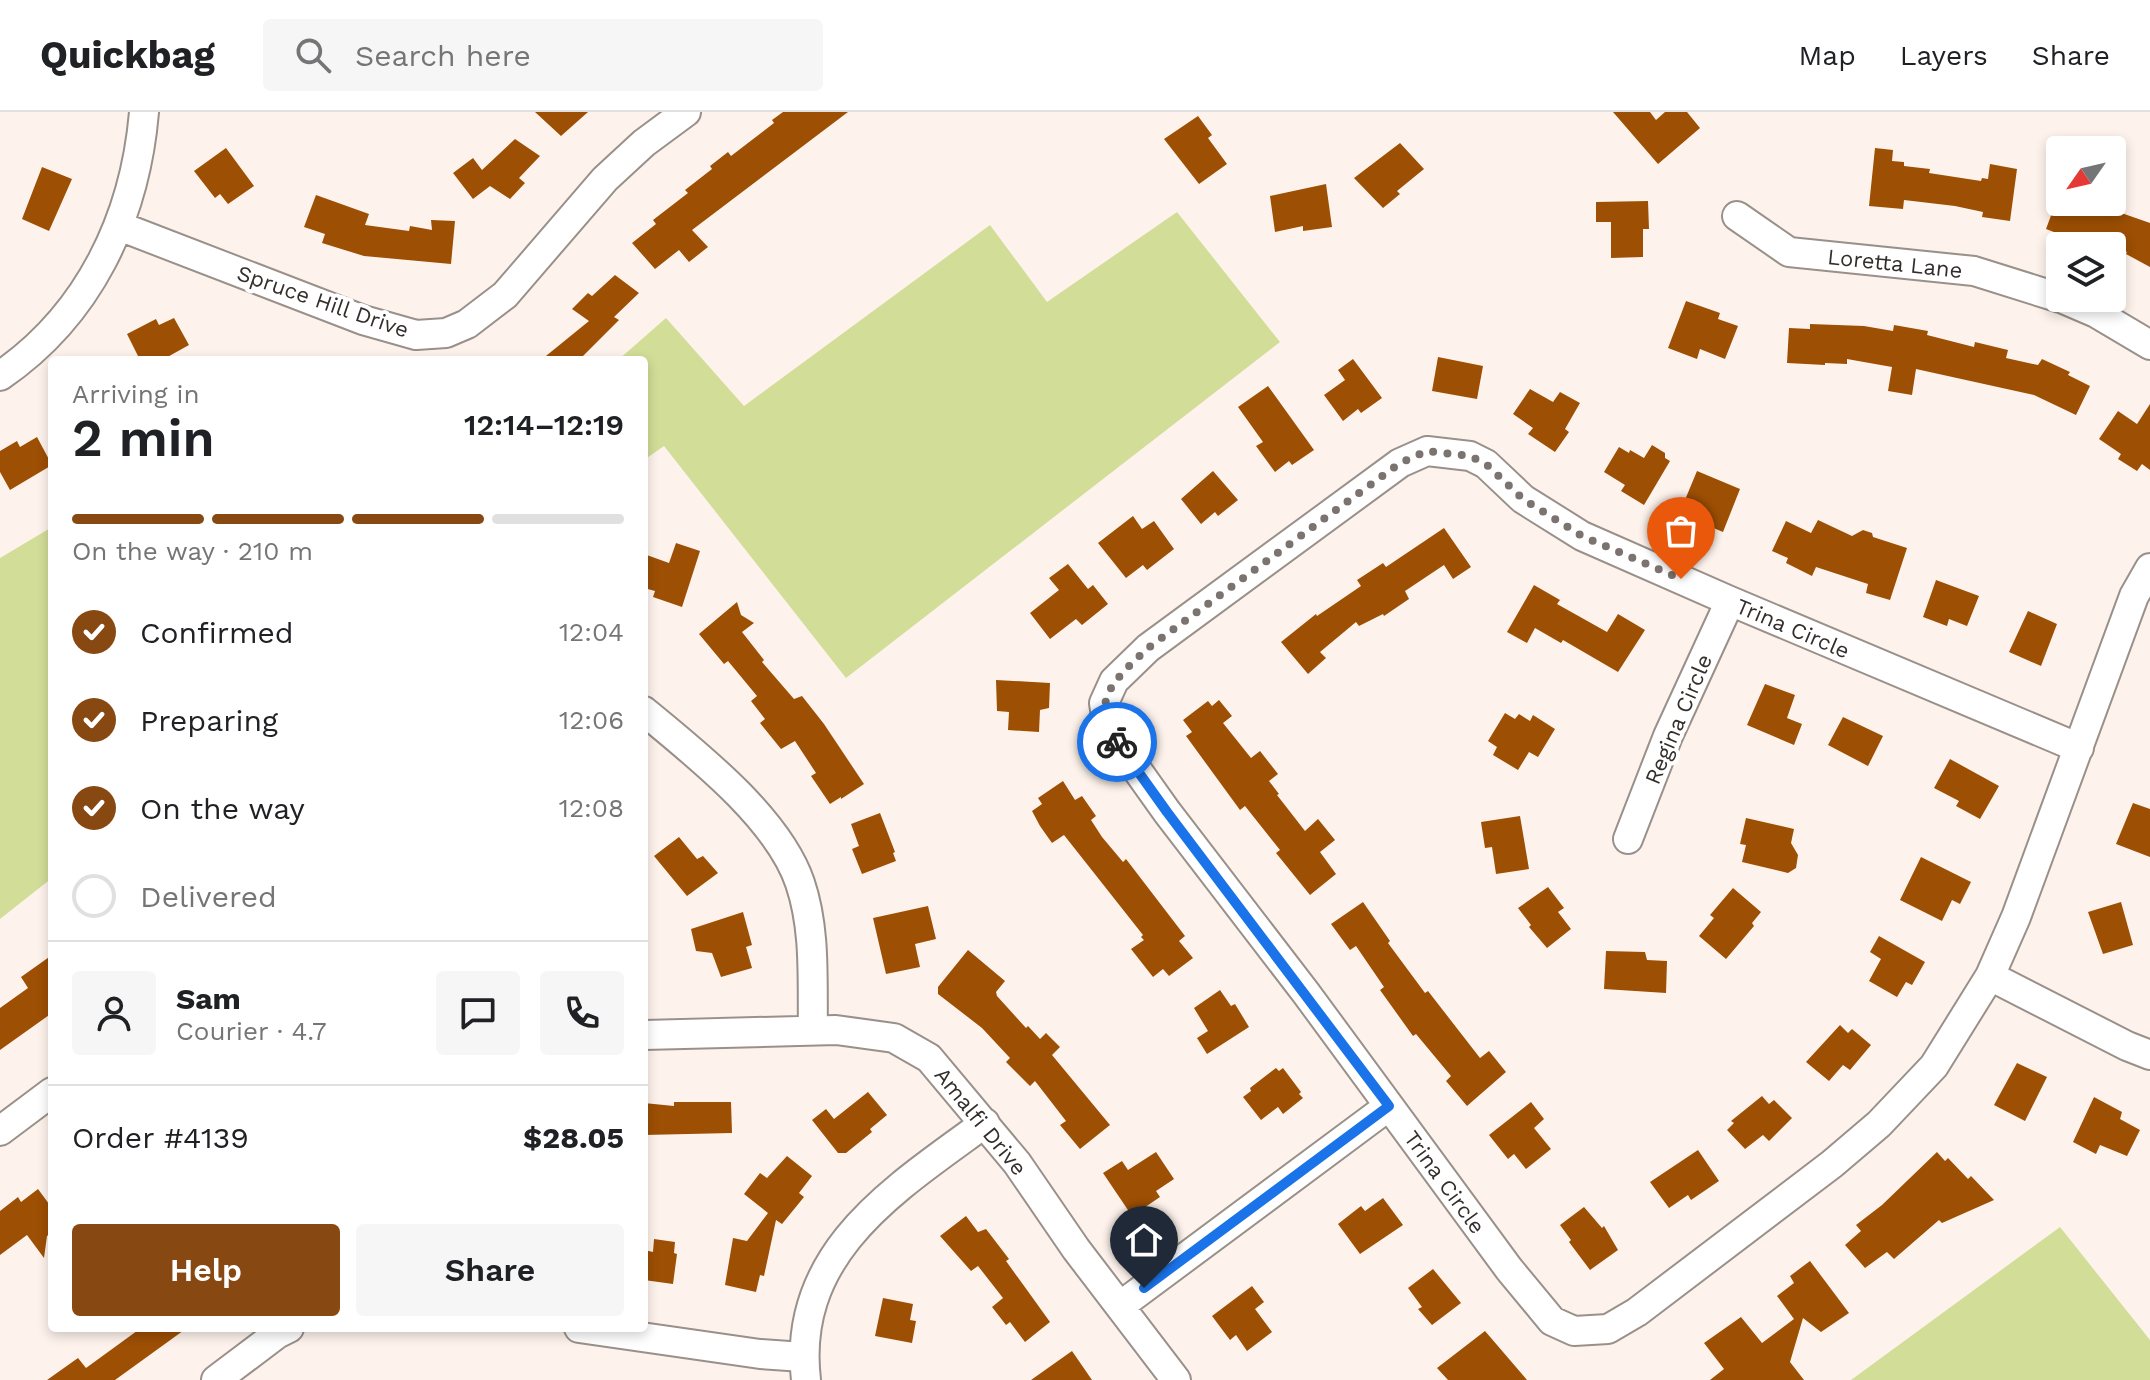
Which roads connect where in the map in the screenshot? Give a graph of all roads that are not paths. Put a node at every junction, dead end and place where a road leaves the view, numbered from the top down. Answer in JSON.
{"nodes":[{"id":1,"x":144,"y":112,"type":"edge"},
{"id":2,"x":686,"y":112,"type":"edge"},
{"id":3,"x":1737,"y":216,"type":"dead end"},
{"id":4,"x":119,"y":226,"type":"junction"},
{"id":5,"x":2046,"y":294,"type":"edge"},
{"id":6,"x":2094,"y":312,"type":"edge"},
{"id":7,"x":2150,"y":345,"type":"edge"},
{"id":8,"x":0,"y":376,"type":"edge"},
{"id":9,"x":2150,"y":568,"type":"edge"},
{"id":10,"x":1730,"y":601,"type":"junction"},
{"id":11,"x":648,"y":714,"type":"edge"},
{"id":12,"x":2079,"y":748,"type":"junction"},
{"id":13,"x":1628,"y":839,"type":"dead end"},
{"id":14,"x":1990,"y":976,"type":"junction"},
{"id":15,"x":813,"y":1030,"type":"junction"},
{"id":16,"x":648,"y":1035,"type":"edge"},
{"id":17,"x":2150,"y":1055,"type":"edge"},
{"id":18,"x":48,"y":1095,"type":"edge"},
{"id":19,"x":1389,"y":1106,"type":"junction"},
{"id":20,"x":985,"y":1123,"type":"junction"},
{"id":21,"x":0,"y":1131,"type":"edge"},
{"id":22,"x":1120,"y":1306,"type":"junction"},
{"id":23,"x":281,"y":1332,"type":"edge"},
{"id":24,"x":607,"y":1332,"type":"edge"},
{"id":25,"x":805,"y":1368,"type":"edge"},
{"id":26,"x":216,"y":1380,"type":"edge"},
{"id":27,"x":1176,"y":1380,"type":"edge"}],
"edges":[{"from":1,"to":4,"type":"street"},
{"from":2,"to":4,"type":"street","name":"Spruce Hill Drive"},
{"from":3,"to":5,"type":"street","name":"Loretta Lane"},
{"from":4,"to":8,"type":"street"},
{"from":6,"to":7,"type":"street","name":"Loretta Lane"},
{"from":9,"to":12,"type":"street","name":"Trina Circle"},
{"from":10,"to":12,"type":"street","name":"Trina Circle"},
{"from":10,"to":13,"type":"street","name":"Regina Circle"},
{"from":10,"to":19,"type":"street","name":"Trina Circle"},
{"from":11,"to":15,"type":"street"},
{"from":12,"to":14,"type":"street","name":"Trina Circle"},
{"from":14,"to":17,"type":"street"},
{"from":14,"to":19,"type":"street","name":"Trina Circle"},
{"from":15,"to":16,"type":"street","name":"Amalfi Drive"},
{"from":15,"to":20,"type":"street","name":"Amalfi Drive"},
{"from":18,"to":21,"type":"street"},
{"from":19,"to":22,"type":"street"},
{"from":20,"to":22,"type":"street","name":"Amalfi Drive"},
{"from":20,"to":25,"type":"street"},
{"from":22,"to":27,"type":"street","name":"Amalfi Drive"},
{"from":23,"to":26,"type":"street"},
{"from":24,"to":25,"type":"street"}]}
